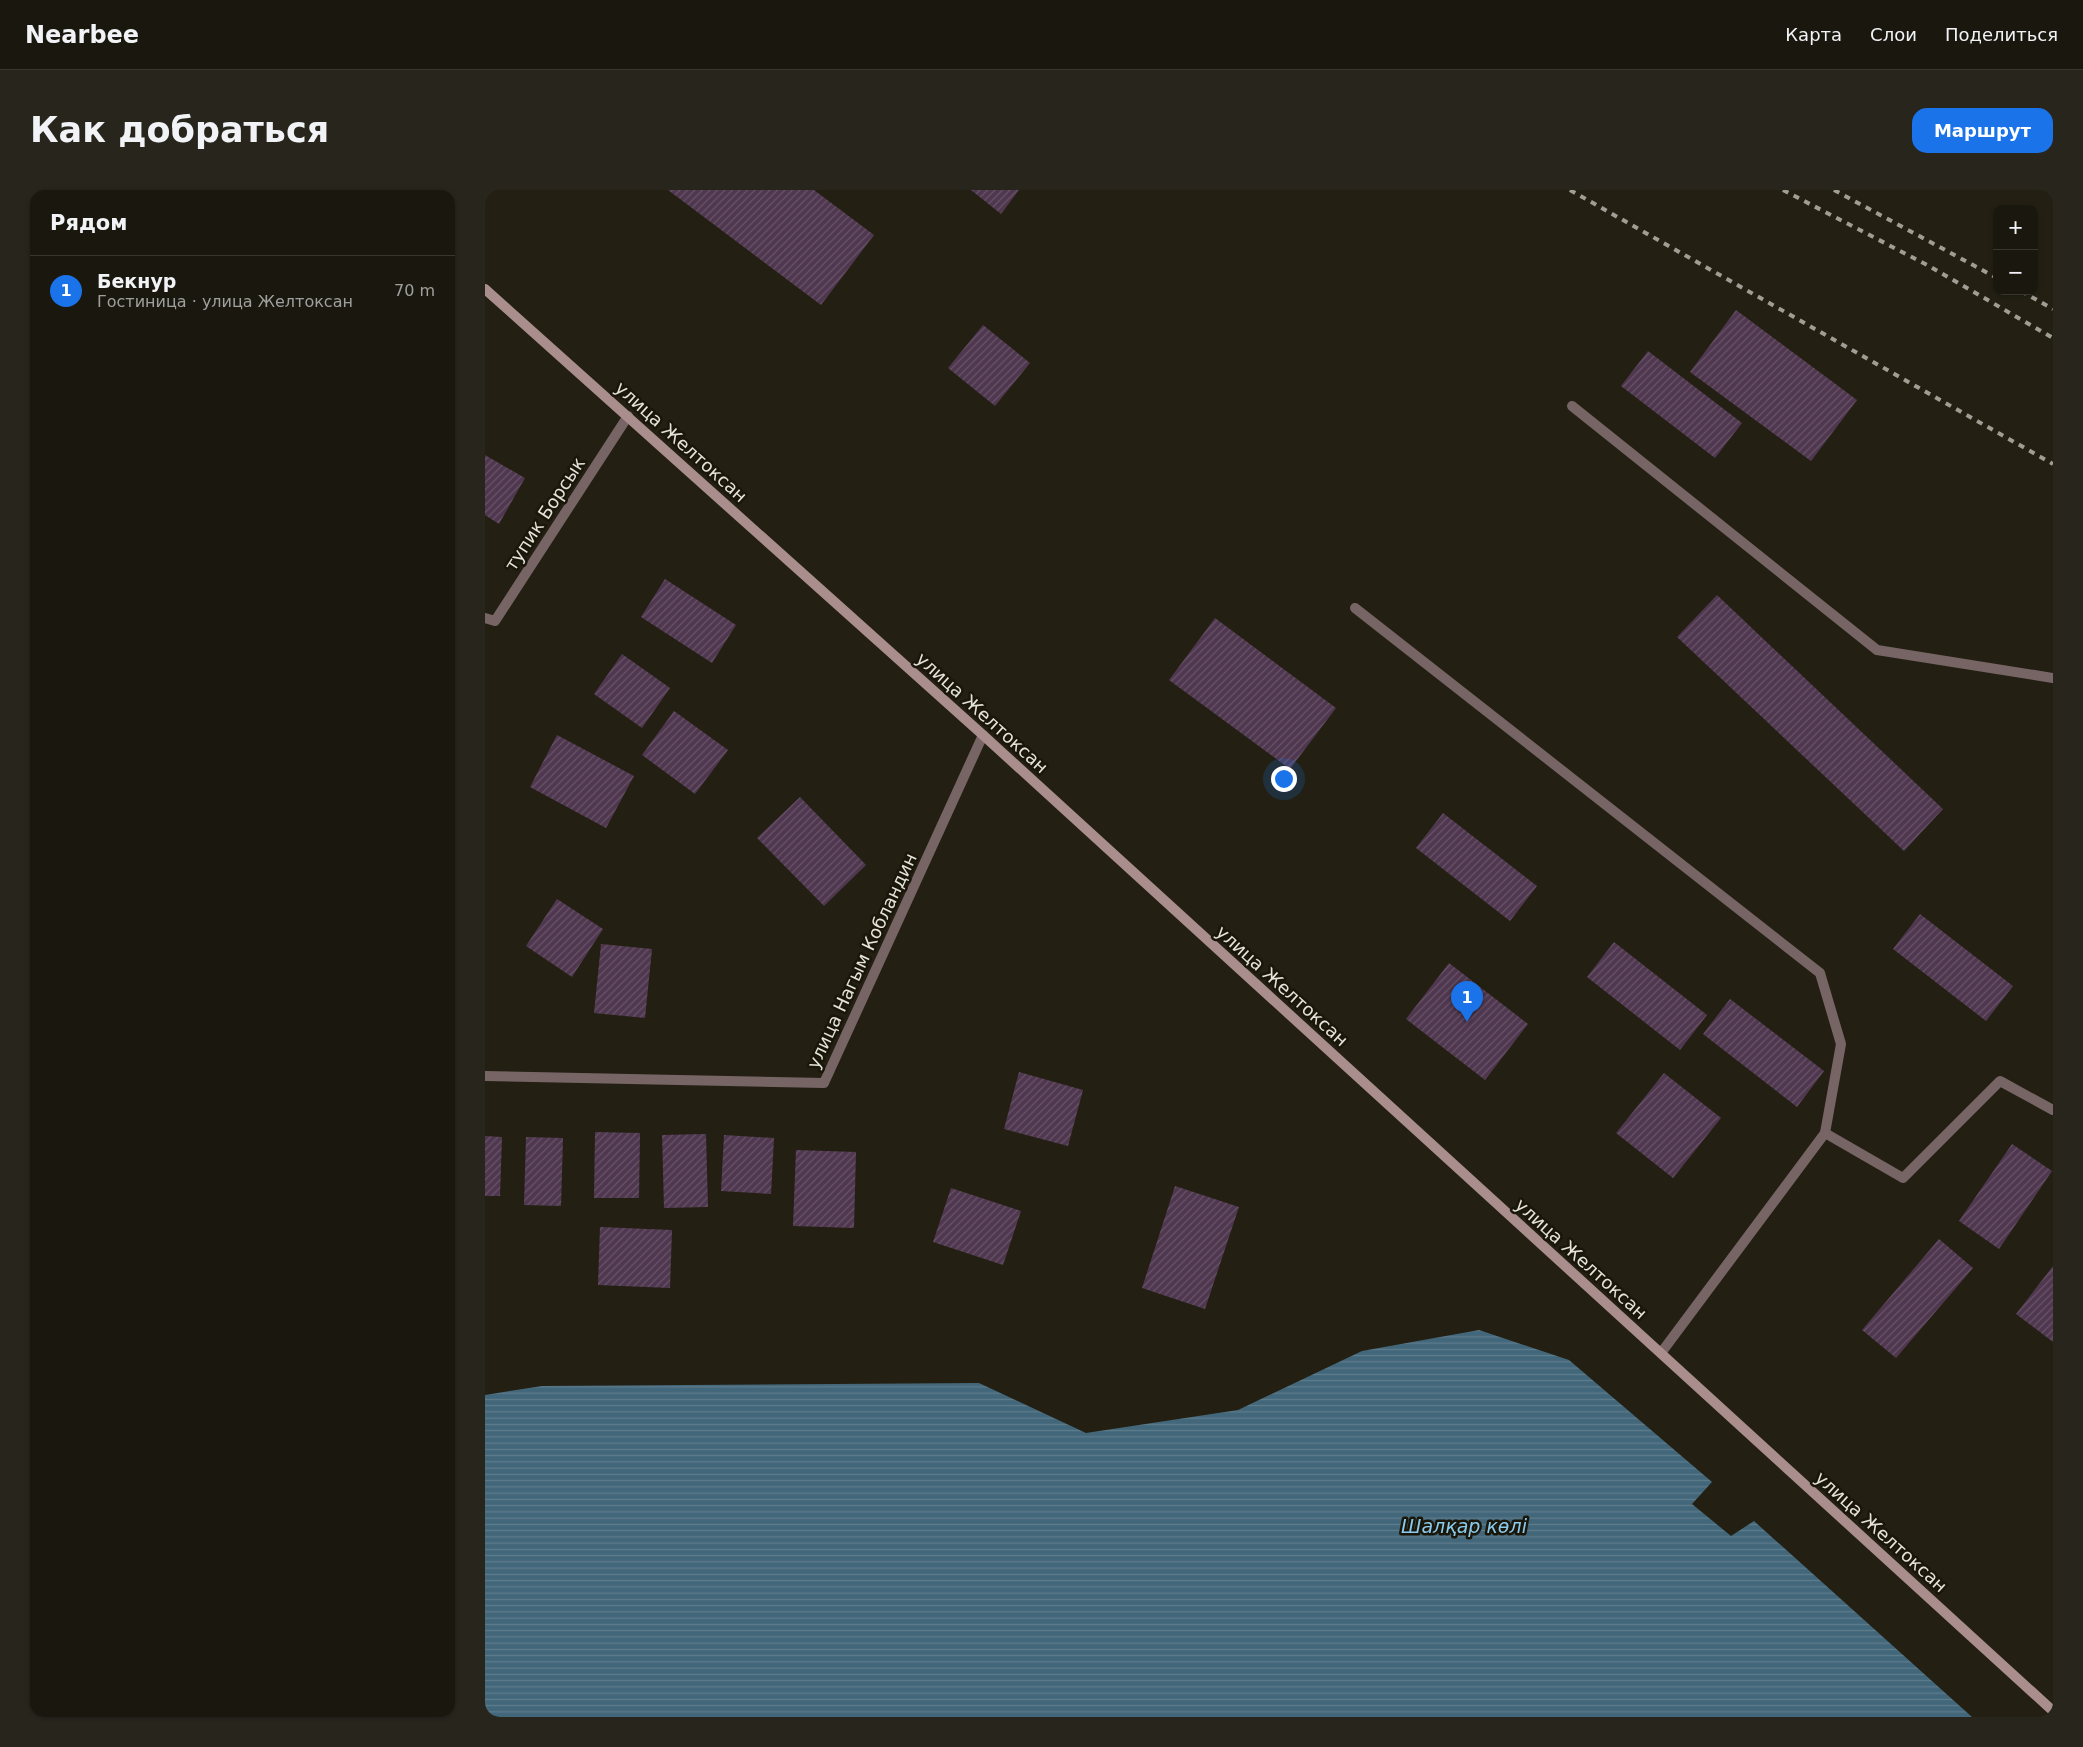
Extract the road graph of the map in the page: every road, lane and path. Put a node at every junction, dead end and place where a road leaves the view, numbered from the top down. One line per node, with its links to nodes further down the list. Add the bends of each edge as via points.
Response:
1 (485, 289): 3 (main road, улица Желтоксан)
2 (1572, 406): 6 (street, via 1877,650)
3 (628, 416): 5 (street, тупик Борсык, via 495,622); 7 (main road, улица Желтоксан)
4 (1355, 608): 10 (street, via 1820,973 1841,1044)
5 (485, 618)
6 (2053, 678)
7 (983, 735): 8 (street, улица Нагым Кобландин, via 823,1083); 11 (main road, улица Желтоксан)
8 (485, 1076)
9 (2053, 1110): 10 (street, via 2000,1082 1903,1178)
10 (1825, 1133): 11 (street)
11 (1661, 1353): 12 (main road, улица Желтоксан)
12 (2053, 1711)

